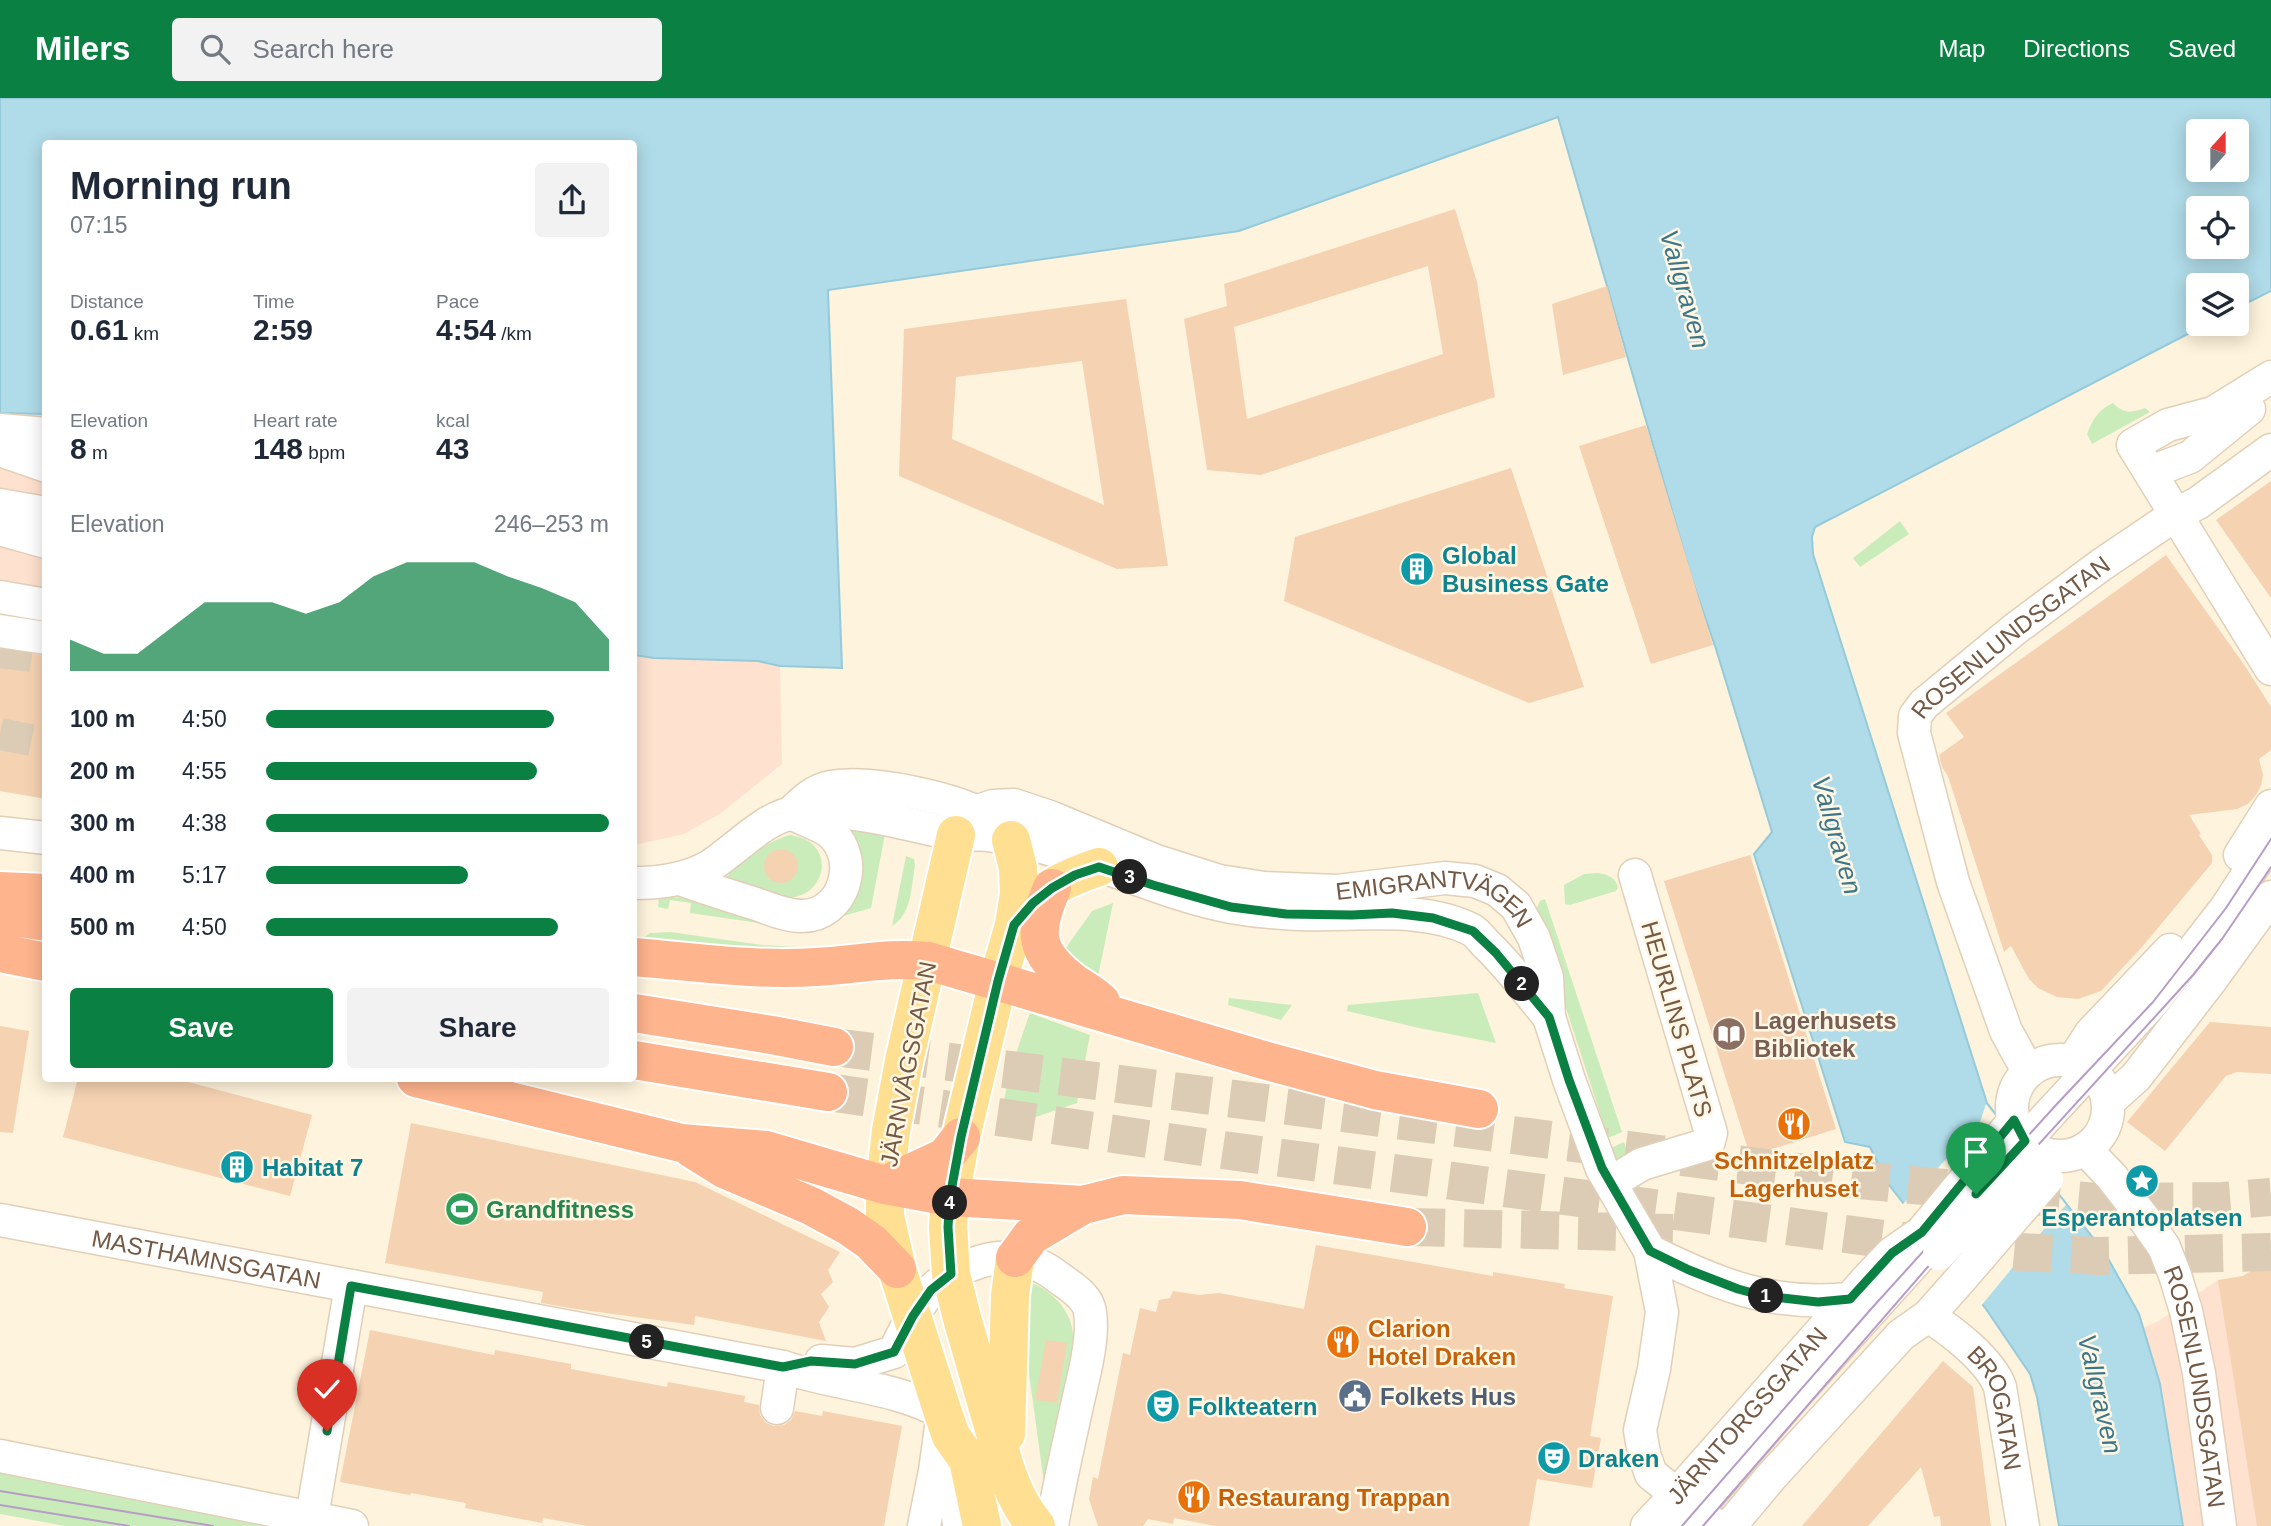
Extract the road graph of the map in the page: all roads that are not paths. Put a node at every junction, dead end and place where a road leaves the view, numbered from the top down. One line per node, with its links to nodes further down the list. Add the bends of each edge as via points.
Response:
1 (2271, 377): 8 (street, via 2213,413 2168,425 2133,445)
2 (2271, 392): 8 (street, via 2190,457)
3 (0, 430): 4 (street)
4 (42, 434)
5 (0, 450): 7 (street)
6 (2271, 450): 11 (street)
7 (42, 465)
8 (2151, 472): 11 (street)
9 (0, 505): 10 (street)
10 (42, 512)
11 (2175, 515): 22 (street); 51 (street, ROSENLUNDSGATAN, via 2015,629 1915,716 1914,733 1953,882 2006,1031)
12 (0, 529): 13 (street)
13 (42, 541)
14 (0, 586): 15 (street)
15 (42, 592)
16 (0, 597): 17 (street)
17 (42, 604)
18 (0, 613): 19 (street)
19 (42, 620)
20 (0, 631): 21 (street)
21 (42, 637)
22 (2263, 645): 23 (street)
23 (2271, 669)
24 (2271, 806): 52 (street, via 2211,900 2166,955 2091,1032)
25 (791, 813): 26 (street, EMIGRANTVÄGEN); 34 (street, EMIGRANTVÄGEN, via 707,868); 34 (street, via 831,833 845,855 845,883 828,908 814,915 783,913)
26 (964, 817): 30 (street, via 1005,828); 44 (main road, JÄRNVÅGSGATAN); 48 (street, EMIGRANTVÄGEN, via 993,806 1014,805 1156,861 1219,881 1264,888 1336,891 1445,878 1475,881 1497,890 1516,906 1534,938 1547,976)
27 (0, 832): 28 (street)
28 (42, 837)
29 (2271, 839): 52 (street, via 2194,952)
30 (1011, 840): 31 (street, EMIGRANTVÄGEN); 42 (main road, via 1019,894)
31 (1099, 867): 36 (main road); 48 (street, EMIGRANTVÄGEN, via 1231,907 1286,914 1392,913 1453,924 1481,938)
32 (2271, 867): 52 (street, via 2193,975)
33 (1635, 874): 59 (street, HEURLINS PLATS, via 1711,1133 1708,1144 1643,1164)
34 (680, 879): 35 (street, EMIGRANTVÄGEN)
35 (637, 883)
36 (1052, 888): 42 (main road); 47 (highway, via 1042,909 1039,940 1048,958 1072,982 1100,1000)
37 (0, 891): 38 (highway)
38 (42, 893)
39 (2271, 897): 52 (street, via 2136,1077)
40 (0, 915): 41 (highway)
41 (42, 921)
42 (1014, 925): 45 (main road)
43 (637, 957): 44 (highway, via 743,967)
44 (928, 961): 45 (highway); 60 (main road, JÄRNVÅGSGATAN, via 904,1061)
45 (998, 981): 47 (highway); 56 (main road)
46 (637, 1013): 49 (highway)
47 (1107, 1013): 55 (highway, via 1375,1090)
48 (1549, 1017): 59 (street, via 1602,1168)
49 (834, 1047)
50 (637, 1061): 54 (highway)
51 (2028, 1072): 52 (street, via 2054,1060); 58 (street, via 2014,1094 2012,1107)
52 (2092, 1078): 58 (street); 58 (street, via 2106,1123 2101,1133)
53 (431, 1082): 57 (highway)
54 (828, 1093)
55 (1479, 1109)
56 (961, 1137): 60 (highway, via 945,1157); 61 (main road)
57 (681, 1143): 60 (highway, via 766,1150); 68 (highway, via 723,1169 848,1226)
58 (2037, 1147): 65 (street, JÄRNTORGSGATAN, bridge); 73 (street, JÄRNTORGSGATAN, bridge, via 1959,1282); 89 (street, ROSENLUNDSGATAN, via 2105,1168 2164,1247 2186,1311 2199,1373)
59 (1612, 1182): 66 (street)
60 (885, 1185): 61 (highway); 68 (main road, JÄRNVÅGSGATAN, via 885,1216)
61 (950, 1197): 62 (highway); 69 (main road)
62 (1083, 1205): 64 (highway, via 1123,1195 1240,1200); 67 (highway, via 1031,1236)
63 (0, 1220): 70 (street, MASTHAMNSGATAN)
64 (1408, 1227)
65 (1931, 1243): 71 (street, JÄRNTORGSGATAN, via 1892,1253); 80 (street)
66 (1650, 1251): 71 (street, via 1764,1296 1818,1302); 80 (street, via 1662,1312 1640,1430 1643,1454 1651,1474)
67 (1015, 1258): 69 (street, MASTHAMNSGATAN, via 984,1261); 78 (main road); 86 (street, via 1045,1268 1078,1292 1090,1308 1084,1374)
68 (897, 1269): 72 (main road, JÄRNVÅGSGATAN)
69 (951, 1274): 72 (street, MASTHAMNSGATAN, via 931,1290); 78 (main road)
70 (351, 1286): 74 (street, MASTHAMNSGATAN); 79 (street)
71 (1850, 1299): 80 (street, JÄRNTORGSGATAN)
72 (913, 1316): 74 (street, MASTHAMNSGATAN, via 894,1352 855,1364 811,1361); 76 (main road, JÄRNVÅGSGATAN)
73 (1928, 1316): 80 (street, JÄRNTORGSGATAN, via 1901,1335); 88 (street, BROGATAN, via 1995,1374)
74 (783, 1367): 75 (street); 76 (street, MASTHAMNSGATAN, via 907,1396)
75 (777, 1408)
76 (947, 1424): 81 (street, JÄRNVÅGSGATAN); 83 (street, JÄRNVÅGSGATAN); 84 (main road, via 968,1460)
77 (0, 1456): 79 (street)
78 (1004, 1464): 85 (main road, via 1023,1510)
79 (312, 1517): 82 (street)
80 (1702, 1518): 87 (street, JÄRNTORGSGATAN)
81 (920, 1523)
82 (352, 1526)
83 (959, 1526)
84 (982, 1526)
85 (1036, 1526)
86 (1052, 1526)
87 (1647, 1526)
88 (2023, 1526)
89 (2220, 1526)

